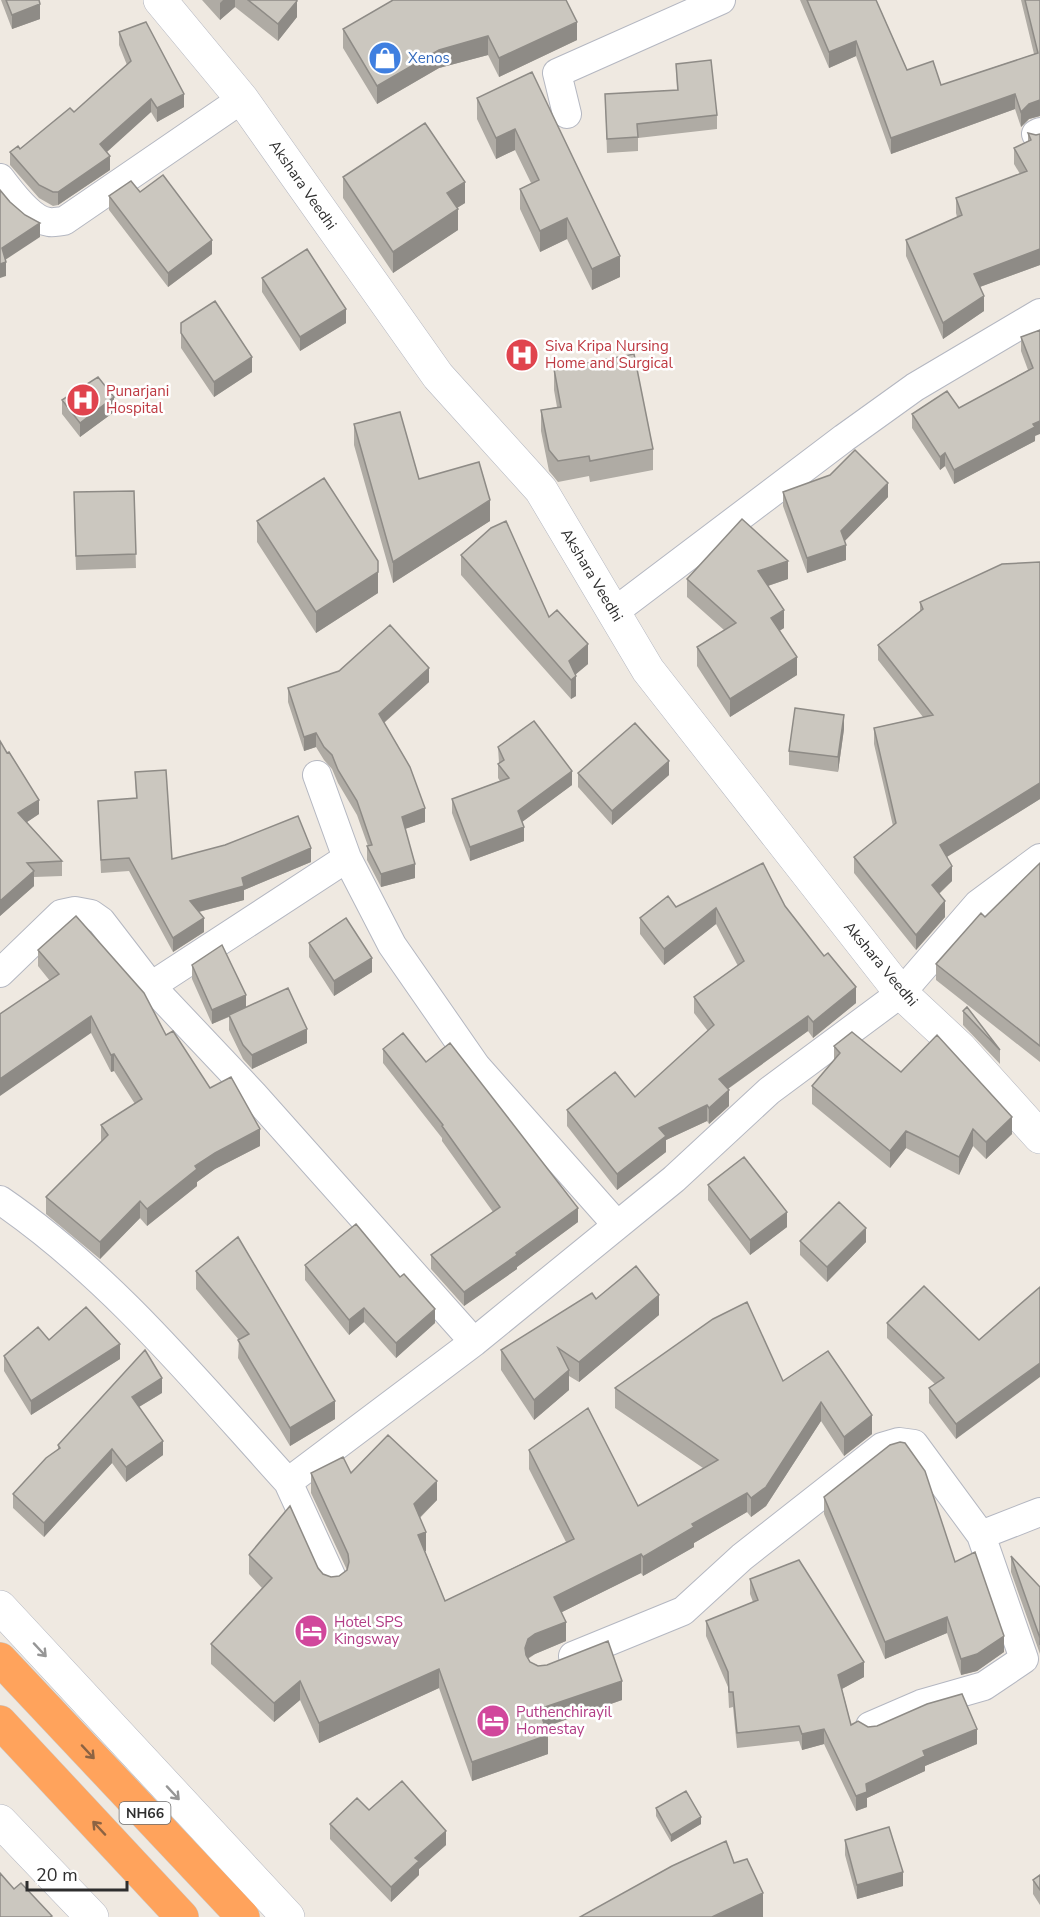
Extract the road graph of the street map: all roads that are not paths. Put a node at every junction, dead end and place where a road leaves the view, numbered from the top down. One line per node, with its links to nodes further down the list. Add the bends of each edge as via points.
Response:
1 (160, 0): 3 (street, Akshara Veedhi)
2 (721, 0): 4 (street, via 557,73)
3 (242, 99): 5 (street, via 64,221 49,223 36,217); 7 (street, Akshara Veedhi, via 438,376 541,490)
4 (567, 114)
5 (0, 178)
6 (1040, 313): 7 (street, via 906,394)
7 (614, 612): 13 (street, Akshara Veedhi, via 648,670)
8 (317, 775): 9 (street)
9 (347, 858): 12 (street); 16 (street, via 392,945 476,1066)
10 (1040, 858): 13 (street, via 978,904)
11 (0, 973): 12 (street, via 61,914 75,912 91,914 101,921)
12 (151, 986): 17 (street)
13 (901, 993): 14 (street, Akshara Veedhi, via 960,1048); 16 (street, via 769,1091 674,1179)
14 (1040, 1137)
15 (0, 1200): 18 (street, via 105,1285)
16 (617, 1225): 17 (street)
17 (474, 1342): 18 (street)
18 (288, 1482): 21 (street)
19 (1040, 1512): 20 (street)
20 (981, 1535): 24 (street, via 914,1444 899,1442 882,1447 742,1557 683,1611); 25 (street, via 1024,1659 984,1686 921,1704)
21 (333, 1580)
22 (0, 1607): 31 (street, one-way to 31)
23 (0, 1659): 30 (highway, NH66, one-way to 30)
24 (552, 1665)
25 (870, 1726)
26 (6, 1728): 29 (highway, NH66, one-way to 26)
27 (0, 1821): 28 (street)
28 (92, 1917)
29 (182, 1917)
30 (243, 1917)
31 (288, 1917)

